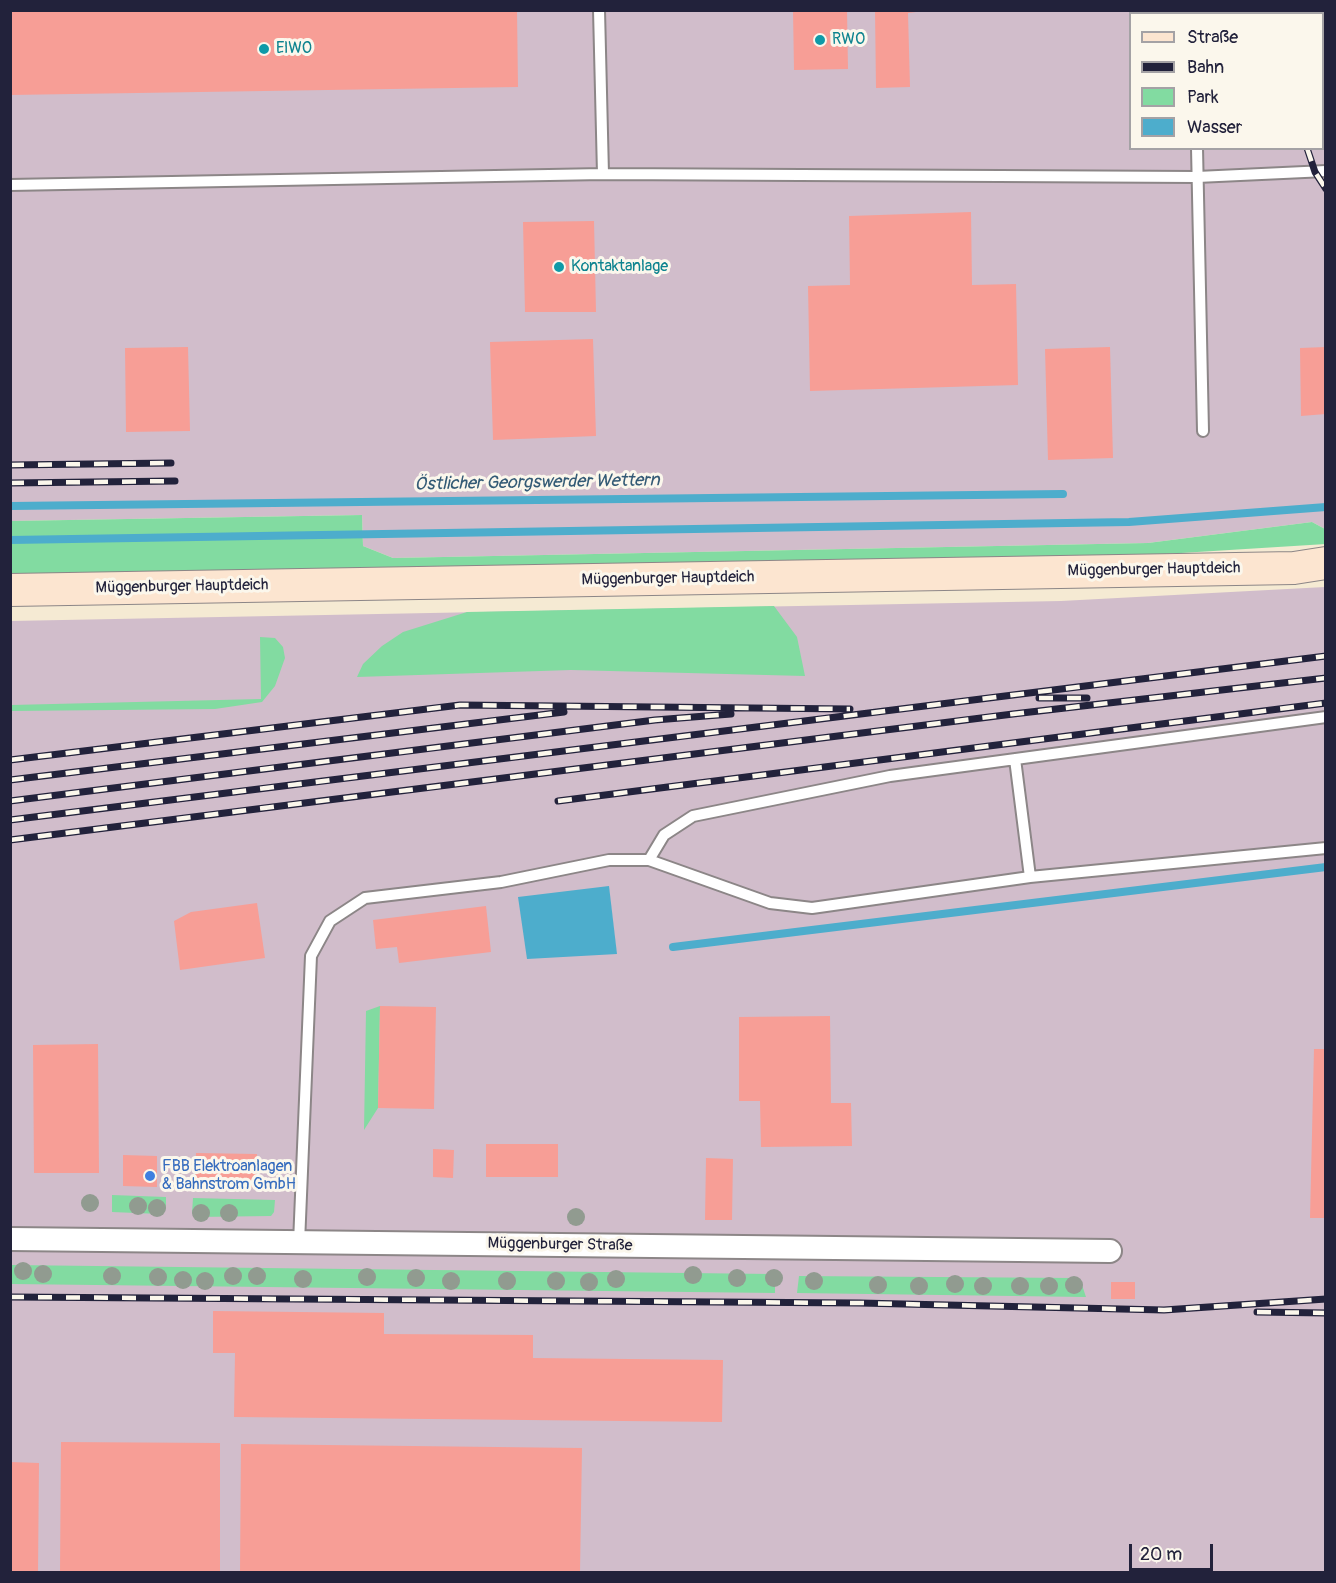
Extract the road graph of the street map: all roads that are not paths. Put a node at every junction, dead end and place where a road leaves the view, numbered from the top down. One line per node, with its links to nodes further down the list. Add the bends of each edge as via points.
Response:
1 (599, 10): 4 (lane)
2 (1197, 150): 5 (lane)
3 (1326, 171): 5 (lane)
4 (603, 174): 5 (lane); 6 (lane)
5 (1197, 177): 7 (lane)
6 (10, 185)
7 (1203, 431)
8 (1326, 563): 9 (street, Müggenburger Hauptdeich, via 1294,568)
9 (10, 590)
10 (1326, 717): 11 (lane)
11 (1016, 759): 13 (lane, via 890,776 693,816 664,835); 14 (lane)
12 (1326, 848): 14 (lane)
13 (649, 860): 14 (lane, via 770,903 812,908); 16 (lane, via 609,860 501,882 365,898 330,921 311,956)
14 (1030, 877)
15 (10, 1239): 16 (street, Müggenburger Straße)
16 (299, 1243): 17 (street, Müggenburger Straße)
17 (1110, 1251)

